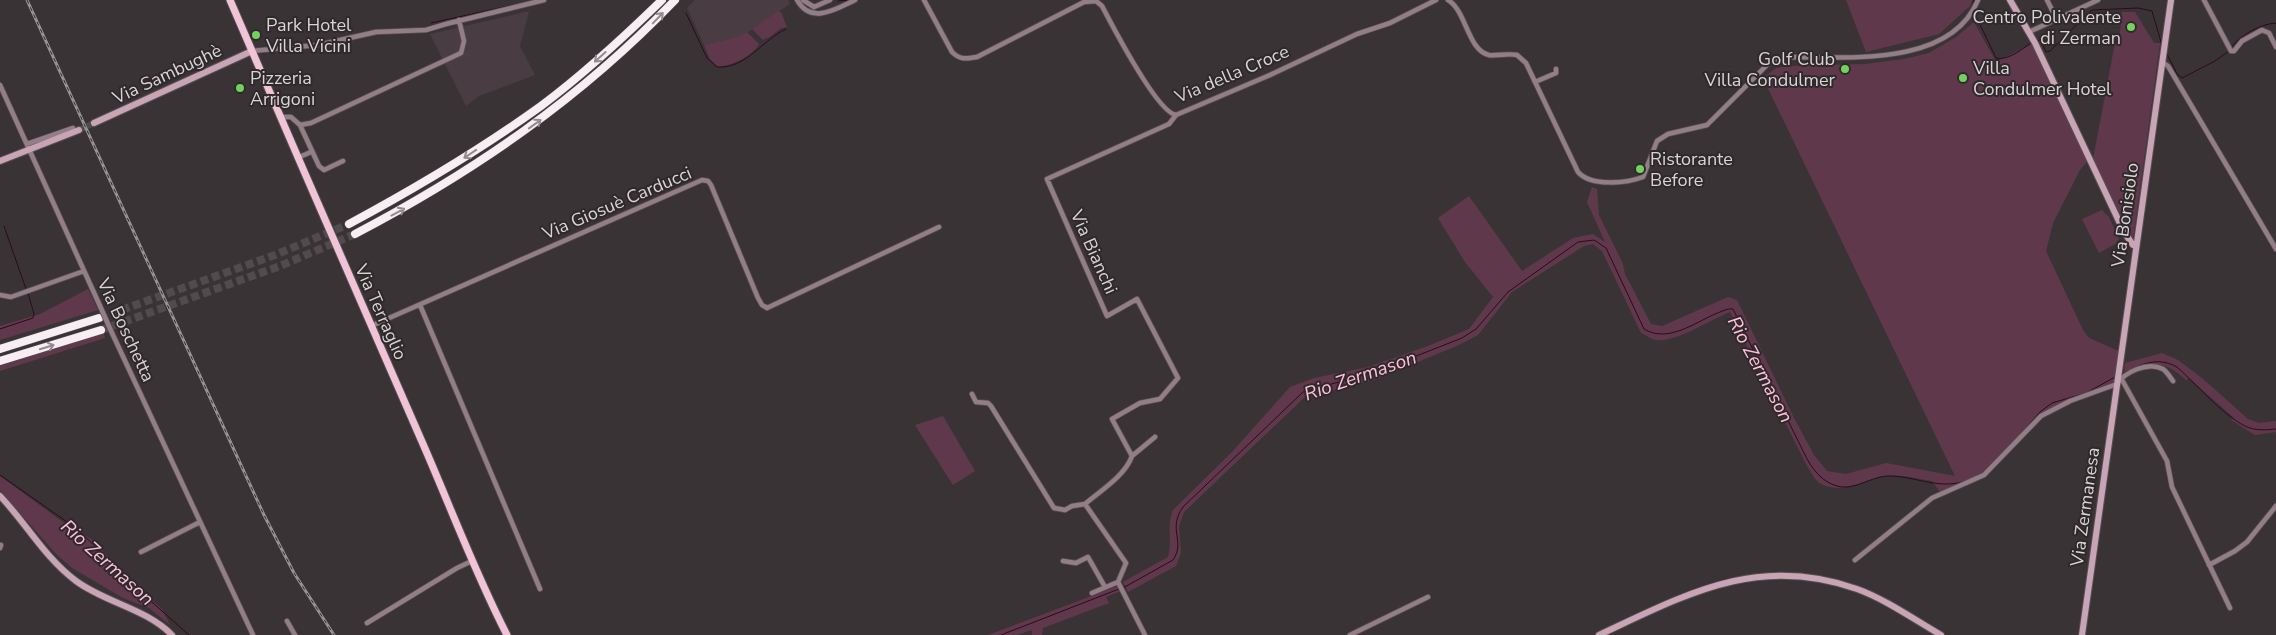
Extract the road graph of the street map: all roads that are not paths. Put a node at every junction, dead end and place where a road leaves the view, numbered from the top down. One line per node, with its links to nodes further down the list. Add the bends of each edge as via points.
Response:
1 (230, 0): 23 (main road, Via Terraglio)
2 (544, 0): 19 (street)
3 (662, 0): 38 (highway, one-way to 38, via 542,105 462,160)
4 (675, 0): 40 (highway, one-way to 4, via 466,171 548,115 642,35)
5 (797, 0): 18 (street, via 810,12 821,15)
6 (803, 0): 7 (street, via 814,7)
7 (831, 0): 18 (street)
8 (855, 0): 18 (street)
9 (924, 0): 28 (street, Via della Croce, via 952,52 958,58 966,59 977,57 1084,2 1096,1 1163,108)
10 (1436, 0): 28 (street, Via della Croce)
11 (1448, 0): 26 (street, via 1457,8 1480,50 1489,55 1516,54 1526,63)
12 (1978, 0): 26 (street, via 1971,14 1945,38 1919,48 1865,57 1790,57 1770,62 1706,125 1668,134 1657,141 1647,170 1643,177 1635,180 1599,182 1582,177)
13 (2010, 0): 21 (main road)
14 (2047, 0): 20 (street)
15 (2098, 0): 20 (street)
16 (2171, 0): 24 (main road, Via Bonisiolo)
17 (2204, 0): 22 (street, via 2230,50 2234,51 2242,41 2262,30 2269,33)
18 (838, 8)
19 (459, 20): 23 (street, via 426,30 376,32 318,45); 31 (street, via 464,41 461,53)
20 (2057, 20): 21 (street)
21 (2032, 36): 41 (main road, via 2124,232)
22 (2276, 47)
23 (252, 51): 29 (main road, Via Terraglio); 30 (main road, Via Sambughè)
24 (2162, 62): 41 (main road, Via Bonisiolo); 42 (street, via 2168,66)
25 (1556, 69): 26 (street, via 1556,72)
26 (1535, 82)
27 (0, 85): 33 (street, Via Boschetta)
28 (1176, 115): 55 (street, Via Bianchi, via 1169,124 1047,179 1107,316 1137,299 1178,378 1160,399 1140,403 1112,419)
29 (280, 117): 31 (street, via 289,116); 35 (main road, Via Terraglio)
30 (94, 124)
31 (300, 125): 34 (street)
32 (76, 129): 33 (main road)
33 (28, 146): 36 (main road); 43 (street, Via Boschetta)
34 (311, 152): 35 (street); 37 (street, via 324,170)
35 (297, 158): 47 (main road, Via Terraglio)
36 (0, 161)
37 (343, 162)
38 (349, 224)
39 (940, 227): 45 (street, Via Giosuè Carducci, via 767,308 758,298 711,185 702,180)
40 (355, 234)
41 (2136, 245): 51 (main road, Via Bonisiolo)
42 (2276, 249)
43 (84, 271): 44 (street, via 11,297); 59 (street, Via Boschetta, bridge)
44 (0, 295)
45 (420, 305): 47 (street, Via Giosuè Carducci); 67 (street)
46 (99, 318): 49 (highway)
47 (371, 326): 62 (main road, Via Terraglio)
48 (101, 330): 50 (highway, one-way to 48)
49 (0, 349)
50 (0, 361)
51 (2118, 378): 52 (street, via 2140,368 2152,367 2163,369); 61 (street, via 2041,416 1984,475 1932,498); 64 (street, via 2167,461 2172,486); 81 (main road, Via Zermanesa)
52 (2173, 381)
53 (972, 394): 57 (street, via 976,402 991,406 1054,508 1065,510)
54 (1155, 437): 55 (street)
55 (1132, 456): 57 (street, via 1113,480)
56 (0, 496): 73 (main road, via 66,573 83,586 154,620)
57 (1084, 504): 65 (street, via 1126,563)
58 (2276, 506): 64 (street, via 2247,542)
59 (200, 522): 60 (street); 74 (street, Via Boschetta)
60 (141, 552)
61 (1855, 560)
62 (472, 561): 72 (street); 76 (main road, Via Terraglio)
63 (1063, 561): 66 (street, via 1076,563 1088,557)
64 (2209, 564): 70 (street)
65 (1119, 583): 66 (street); 77 (street)
66 (1105, 587): 68 (street)
67 (540, 589)
68 (1092, 594)
69 (1428, 597): 78 (street)
70 (2230, 608)
71 (286, 621): 75 (street)
72 (367, 623)
73 (172, 635)
74 (253, 635)
75 (294, 635)
76 (506, 635)
77 (1145, 635)
78 (1350, 635)
79 (1599, 635): 80 (main road, via 1686,594 1719,583 1773,575 1828,581 1859,589)
80 (1941, 635)
81 (2082, 635)

